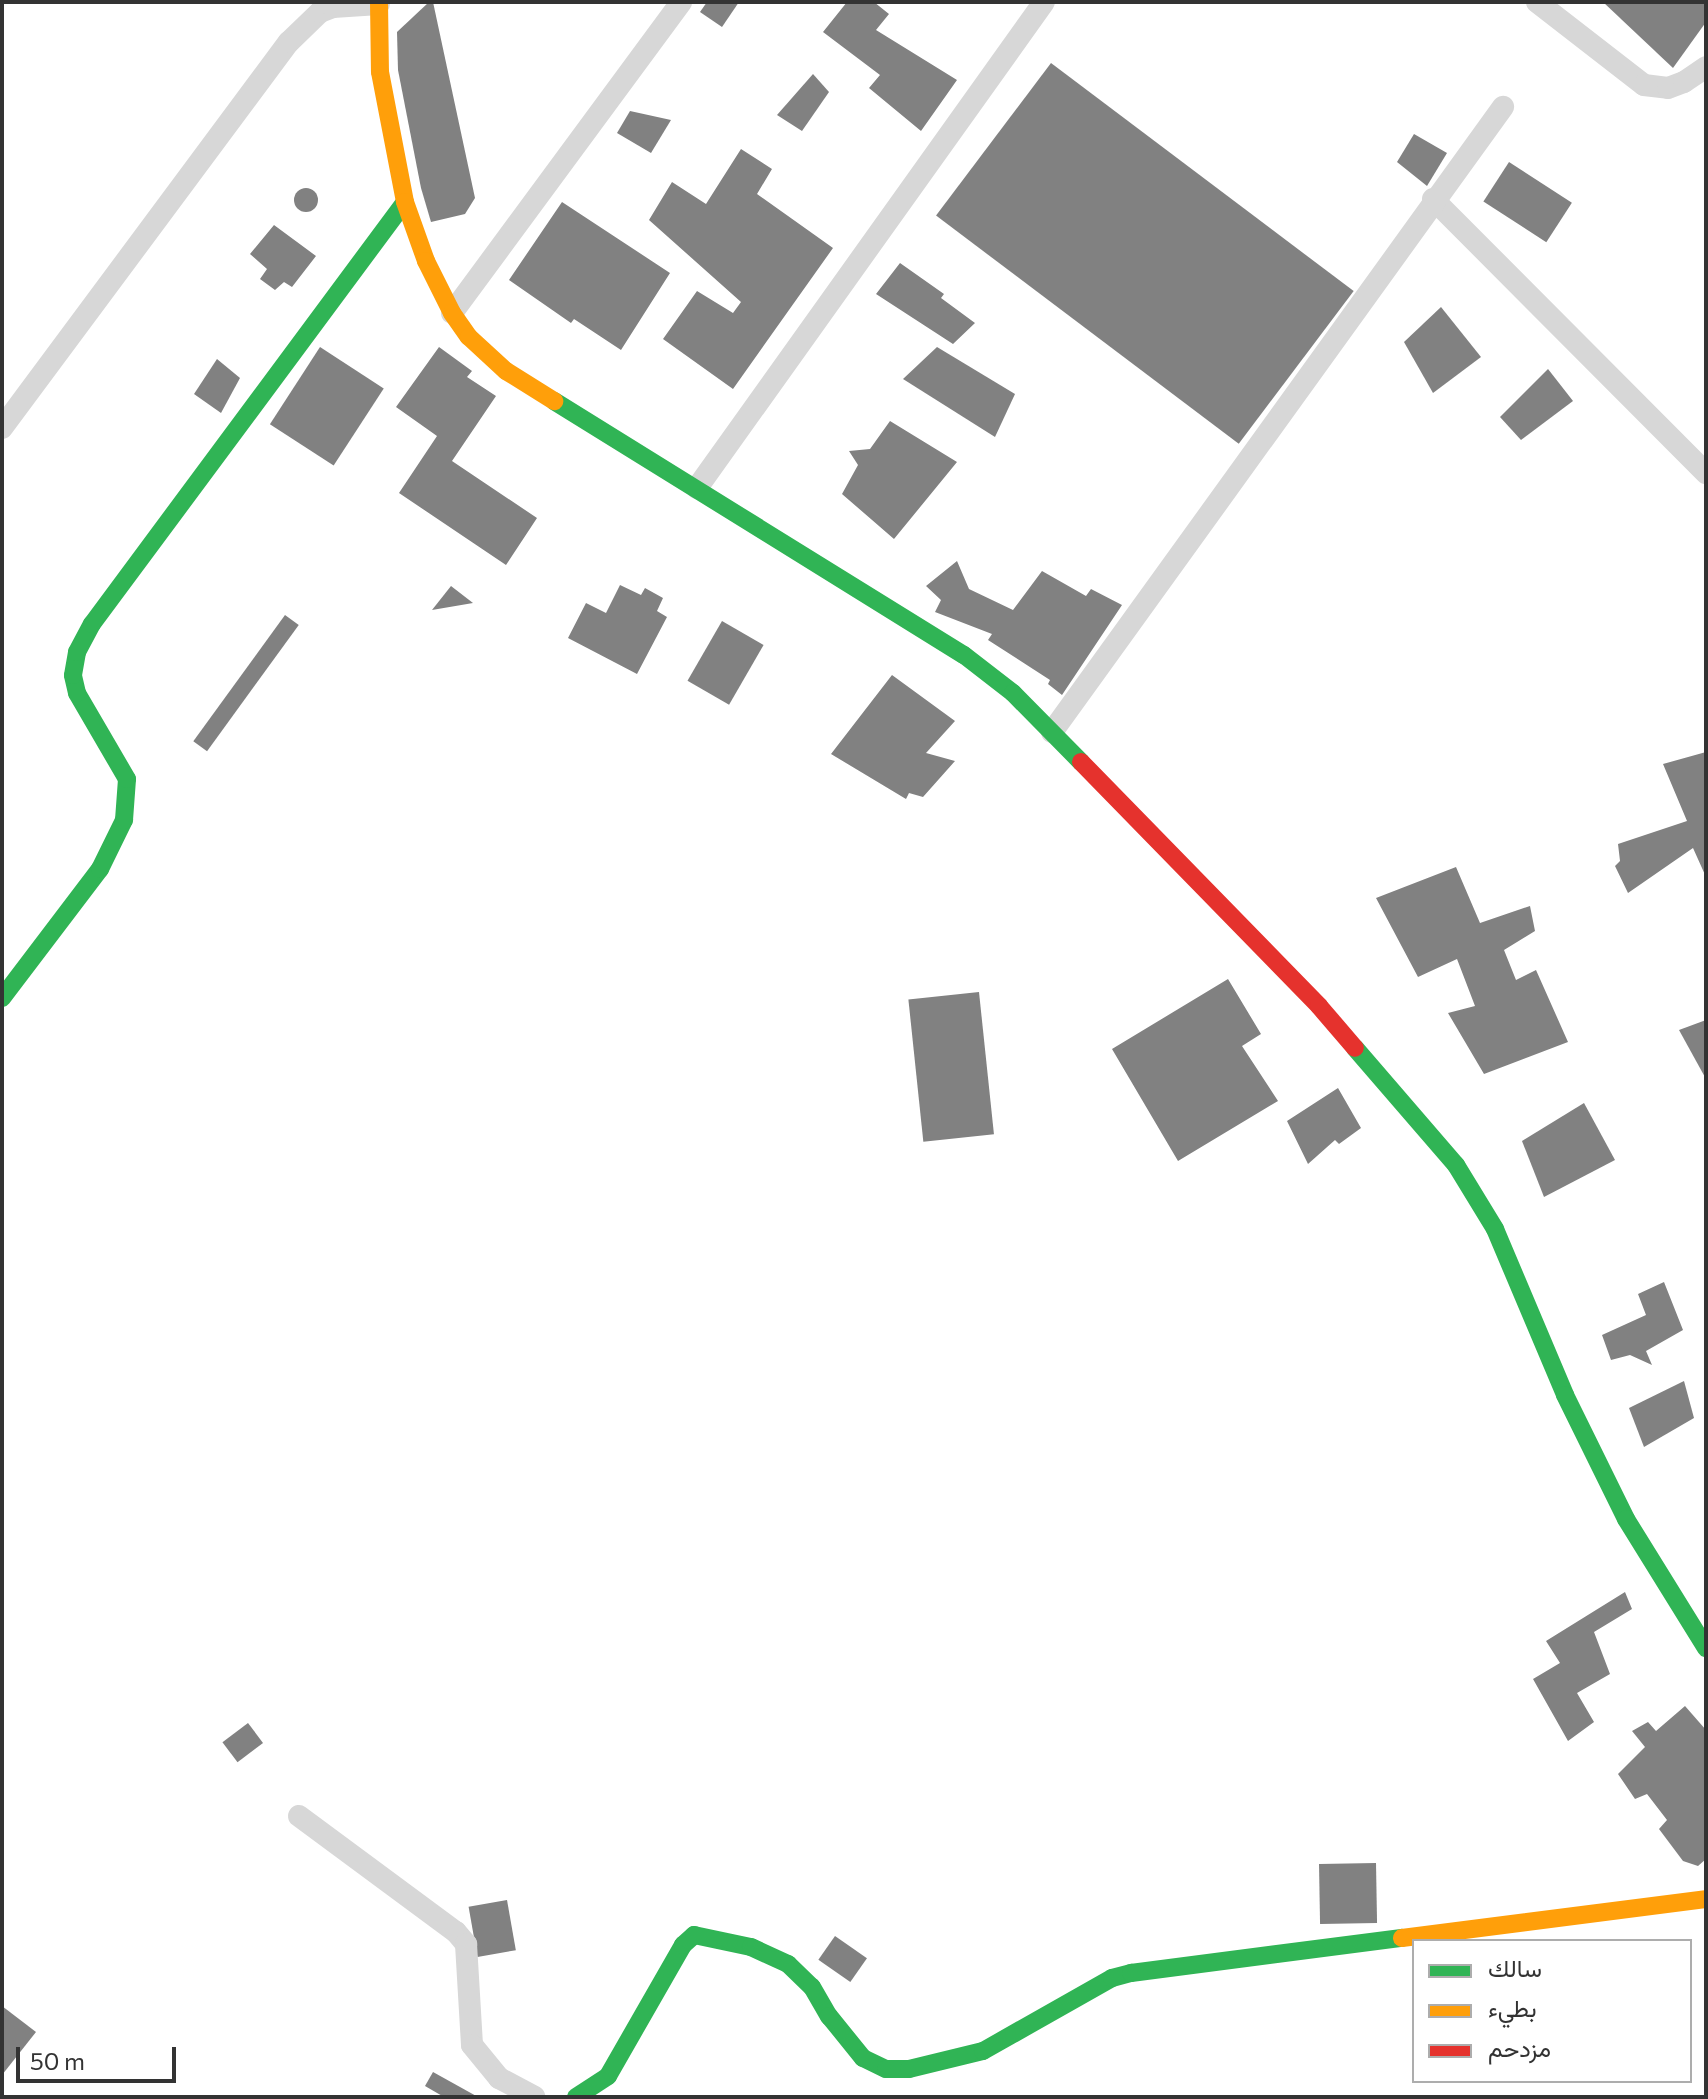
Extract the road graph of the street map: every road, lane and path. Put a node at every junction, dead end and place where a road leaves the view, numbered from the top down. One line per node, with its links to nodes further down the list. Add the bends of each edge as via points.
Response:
1 (681, 2): 9 (street)
2 (1044, 2): 12 (street)
3 (1537, 2): 5 (street, via 1644,85 1668,88)
4 (379, 3): 8 (street, via 380,72); 10 (street, via 320,12 289,42)
5 (1706, 67)
6 (1503, 107): 7 (street)
7 (1433, 199): 11 (street); 13 (street)
8 (405, 202): 9 (street); 14 (street, via 92,624 77,652 77,693 127,779 124,820 100,869)
9 (452, 313): 12 (street, via 485,355 506,371)
10 (2, 428)
11 (1706, 473)
12 (697, 488): 13 (street, via 964,655)
13 (1052, 732): 15 (street, via 1319,1006 1456,1165 1495,1229 1565,1395 1626,1519)
14 (2, 998)
15 (1706, 1648)
16 (299, 1816): 18 (street, via 456,1932 466,1944 472,2045 499,2078)
17 (1706, 1899): 19 (street, via 1131,1973 1112,1978 983,2051 909,2069 886,2069 863,2058 812,1987 788,1964 751,1947 694,1935 683,1945 608,2076)
18 (534, 2097)
19 (576, 2097)

